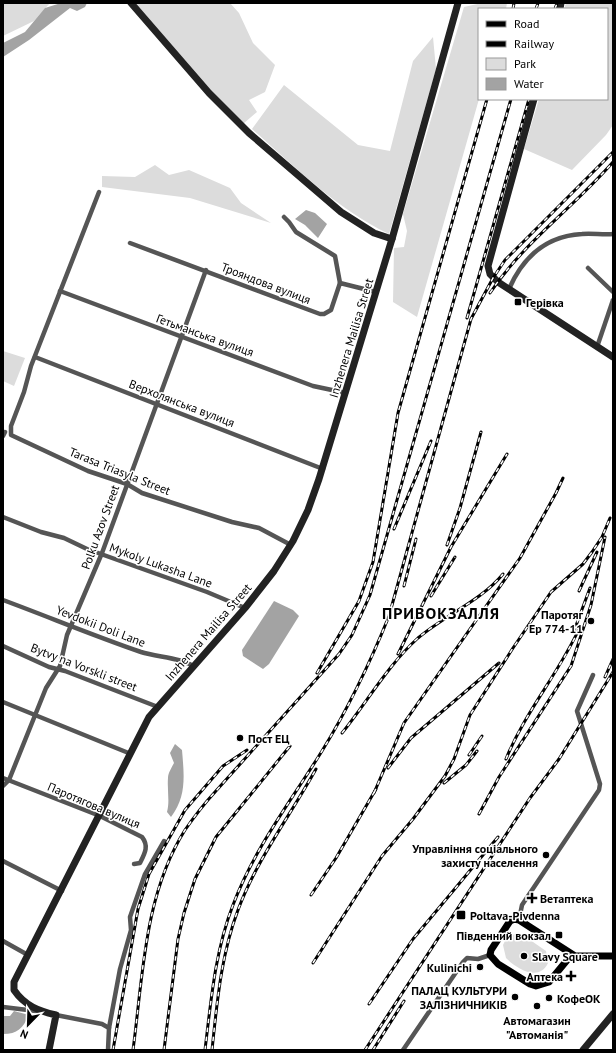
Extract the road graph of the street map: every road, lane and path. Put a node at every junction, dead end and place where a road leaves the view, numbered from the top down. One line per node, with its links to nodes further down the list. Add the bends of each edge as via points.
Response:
1 (458, 3): 7 (street, Inzhenera Mailisa Street)
2 (133, 6): 7 (street, via 209,93 249,133 341,212 374,233)
3 (534, 100): 12 (street, via 488,266 490,274)
4 (99, 192): 13 (street)
5 (284, 217): 11 (street, via 296,232 335,256)
6 (613, 234): 12 (street, via 580,234 550,240 536,249 515,276)
7 (392, 239): 14 (street, Inzhenera Mailisa Street)
8 (130, 243): 10 (street, Трояндова вулиця)
9 (588, 268): 15 (street)
10 (206, 270): 11 (street, Трояндова вулиця, via 320,314 331,310); 17 (street, Polku Azov Street)
11 (340, 282): 14 (street)
12 (509, 289): 18 (street)
13 (60, 291): 17 (street, Гетьманська вулиця); 19 (street)
14 (376, 292): 21 (street, Inzhenera Mailisa Street)
15 (613, 292)
16 (613, 300): 18 (street)
17 (182, 337): 21 (street, Гетьманська вулиця, via 313,386); 22 (street, Polku Azov Street)
18 (597, 347): 20 (street)
19 (35, 357): 22 (street, Верхолянська вулиця); 24 (street, Tarasa Triasyla Street, via 11,426 11,435 88,471)
20 (613, 357)
21 (346, 393): 23 (street, Inzhenera Mailisa Street)
22 (156, 404): 23 (street, Верхолянська вулиця); 24 (street, Polku Azov Street)
23 (323, 468): 26 (street, Inzhenera Mailisa Street, via 308,510)
24 (127, 484): 26 (street, Tarasa Triasyla Street, via 155,498 259,528); 27 (street, Polku Azov Street)
25 (3, 517): 27 (street, Mykoly Lukasha Lane)
26 (291, 545): 29 (street, Inzhenera Mailisa Street)
27 (102, 553): 29 (street, Mykoly Lukasha Lane); 30 (street, Polku Azov Street)
28 (3, 600): 30 (street, Yevdokii Doli Lane)
29 (245, 608): 32 (street, Inzhenera Mailisa Street)
30 (72, 626): 32 (street, Yevdokii Doli Lane, via 141,652 167,659 184,660); 33 (street, Polku Azov Street, via 67,635 60,666)
31 (3, 646): 33 (street, Bytvy na Vorskli street)
32 (193, 666): 36 (street, Inzhenera Mailisa Street)
33 (56, 669): 36 (street, Bytvy na Vorskli street, via 66,670); 37 (street, Polku Azov Street)
34 (593, 675): 47 (street, via 577,711 600,784 522,905)
35 (3, 702): 37 (street)
36 (158, 707): 38 (street, Inzhenera Mailisa Street, via 149,717)
37 (35, 715): 38 (street); 40 (street, Polku Azov Street)
38 (131, 754): 42 (street, Inzhenera Mailisa Street)
39 (3, 778): 40 (street, Паротягова вулиця)
40 (9, 780): 41 (street, Polku Azov Street); 42 (street, Паротягова вулиця)
41 (3, 786)
42 (100, 816): 45 (street, Паротягова вулиця, via 142,837 146,842 147,848 140,863); 46 (street, Inzhenera Mailisa Street)
43 (164, 841): 57 (street, via 145,874 130,917 131,930)
44 (3, 861): 46 (street)
45 (134, 864)
46 (62, 891): 49 (street, Inzhenera Mailisa Street)
47 (519, 920): 50 (main road, via 510,921 493,945); 51 (main road)
48 (3, 941): 49 (street)
49 (28, 955): 54 (street, Inzhenera Mailisa Street, via 14,982 14,990 26,1004)
50 (490, 955): 51 (main road, via 498,964 536,986 549,982 568,959); 60 (street, via 478,959 467,958 463,962)
51 (575, 956): 52 (main road)
52 (613, 956)
53 (3, 1007): 54 (street)
54 (40, 1011): 55 (street)
55 (56, 1015): 57 (street, via 102,1024); 58 (street)
56 (613, 1015): 61 (street)
57 (108, 1028): 59 (street)
58 (49, 1050)
59 (108, 1050)
60 (403, 1050)
61 (583, 1050)

